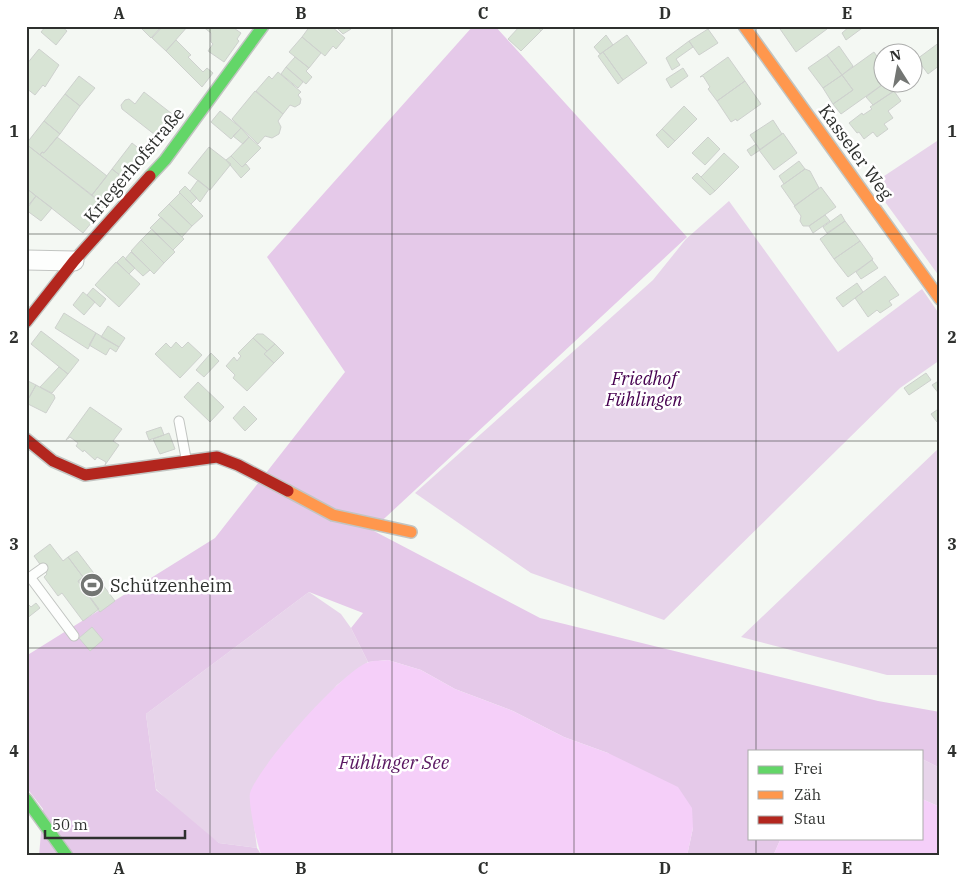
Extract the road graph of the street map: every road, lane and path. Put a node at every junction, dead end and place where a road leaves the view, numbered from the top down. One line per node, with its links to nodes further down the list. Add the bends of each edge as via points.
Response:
1 (263, 26): 4 (street, Kriegerhofstraße, via 165,160)
2 (744, 26): 5 (street, Kasseler Weg)
3 (26, 260): 4 (street)
4 (74, 261): 6 (street, Kriegerhofstraße)
5 (940, 299)
6 (26, 322)
7 (179, 421): 9 (lane)
8 (26, 439): 9 (street, via 50,461 85,475)
9 (186, 461): 10 (street, via 217,457 333,516)
10 (411, 532)
11 (43, 568): 12 (lane)
12 (28, 578): 13 (lane)
13 (74, 636)
14 (26, 799): 15 (street)
15 (67, 856)

